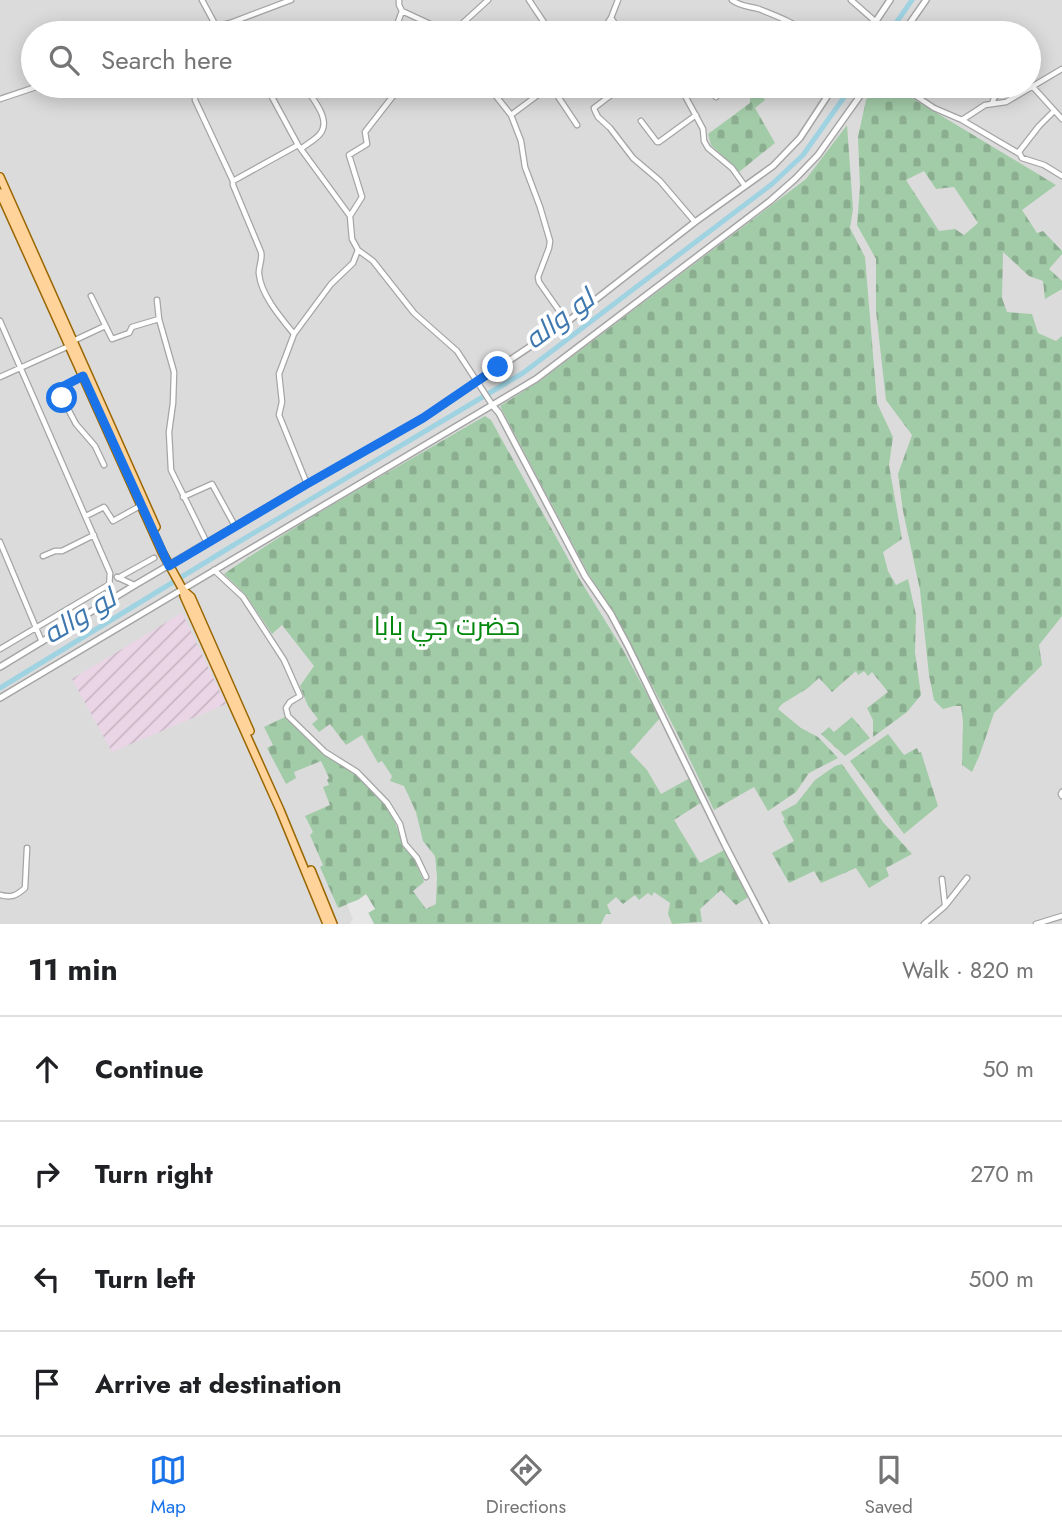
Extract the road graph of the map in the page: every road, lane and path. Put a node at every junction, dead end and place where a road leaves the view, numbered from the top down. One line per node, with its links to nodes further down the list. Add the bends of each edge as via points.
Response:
1 (202, 0): 13 (street)
2 (290, 0): 14 (street)
3 (400, 0): 11 (street)
4 (488, 0): 17 (street)
5 (529, 0): 18 (street)
6 (618, 0): 12 (street)
7 (732, 0): 21 (street)
8 (851, 0): 22 (street)
9 (890, 0): 23 (street)
10 (926, 0): 24 (street)
11 (402, 11): 15 (street); 16 (street)
12 (611, 18): 19 (street); 20 (street)
13 (213, 21)
14 (235, 21)
15 (398, 21)
16 (425, 21)
17 (465, 21)
18 (543, 21)
19 (609, 21)
20 (613, 21)
21 (788, 21)
22 (875, 21)
23 (877, 21)
24 (911, 21)
25 (1062, 69): 26 (street)
26 (1041, 81)
27 (0, 90): 44 (street)
28 (21, 92): 44 (street)
29 (1041, 96): 46 (street)
30 (195, 98): 57 (street)
31 (273, 98): 53 (street)
32 (313, 98): 53 (street, via 324,125 321,133)
33 (391, 98): 62 (street, via 365,132 367,144 349,155 362,197)
34 (498, 98): 47 (street)
35 (534, 98): 47 (street)
36 (559, 98): 52 (street)
37 (607, 98): 63 (street, via 594,108 598,117)
38 (686, 98): 48 (street)
39 (826, 98): 58 (street, via 800,138)
40 (858, 98): 77 (street, via 818,155 770,201 536,379)
41 (920, 98): 50 (street)
42 (994, 98): 45 (street)
43 (1013, 98): 45 (street)
44 (2, 99)
45 (992, 104): 50 (street)
46 (1054, 111): 49 (street); 54 (street)
47 (511, 115): 69 (street, via 550,241 539,282)
48 (696, 116): 51 (street, via 659,142); 58 (street, via 708,148)
49 (1062, 119)
50 (962, 120): 54 (street)
51 (642, 121)
52 (577, 125)
53 (300, 147): 57 (street); 62 (street)
54 (1018, 153): 55 (street)
55 (1062, 176)
56 (0, 177): 60 (main road)
57 (233, 181): 71 (street, via 261,252 258,273 269,302)
58 (746, 187): 63 (street)
59 (0, 192): 60 (main road)
60 (11, 209): 61 (street); 72 (main road)
61 (0, 214)
62 (350, 216): 64 (street)
63 (695, 222): 69 (street)
64 (358, 250): 71 (street, via 353,263); 76 (street, via 373,261 414,313 457,351)
65 (91, 296): 70 (street)
66 (157, 300): 67 (street)
67 (159, 319): 70 (street, via 113,339); 80 (street, via 174,372 171,470)
68 (0, 321): 73 (street)
69 (567, 321): 76 (street)
70 (105, 326): 72 (street)
71 (294, 334): 79 (street, via 279,374 279,415)
72 (71, 343): 73 (street); 74 (main road); 89 (main road, via 166,550)
73 (21, 368): 75 (street); 82 (street)
74 (83, 376): 78 (street, via 59,392); 81 (main road)
75 (0, 377)
76 (479, 382): 77 (street); 79 (street)
77 (492, 403): 90 (street); 113 (street, via 585,576 611,614)
78 (104, 465)
79 (307, 484): 83 (street)
80 (184, 497): 83 (street, via 212,484); 86 (street)
81 (141, 506): 82 (street, via 113,521 104,506); 89 (main road)
82 (86, 516): 84 (street)
83 (235, 526): 86 (street)
84 (94, 535): 87 (street); 91 (street)
85 (0, 542): 97 (street)
86 (207, 543): 89 (street)
87 (43, 556)
88 (154, 558): 92 (street)
89 (169, 566): 94 (street); 95 (main road)
90 (215, 570): 95 (street); 104 (street, via 243,597 284,660 300,696 286,708 288,716 387,803)
91 (110, 573): 92 (street); 93 (street)
92 (118, 578): 94 (street)
93 (110, 583): 96 (street); 97 (street)
94 (135, 585): 96 (street)
95 (181, 587): 101 (street); 102 (main road, via 191,597)
96 (108, 601): 98 (street)
97 (36, 628): 98 (street); 99 (street)
98 (42, 642): 100 (street)
99 (0, 649)
100 (0, 667)
101 (0, 698)
102 (238, 709): 111 (main road); 112 (main road)
103 (27, 848): 107 (street, via 25,888 10,898)
104 (426, 877)
105 (967, 878): 108 (street)
106 (942, 879): 108 (street)
107 (0, 895)
108 (945, 906): 110 (street)
109 (1062, 916): 115 (street)
110 (933, 922): 114 (street)
111 (327, 924)
112 (333, 924)
113 (766, 924)
114 (924, 924)
115 (1037, 924)

